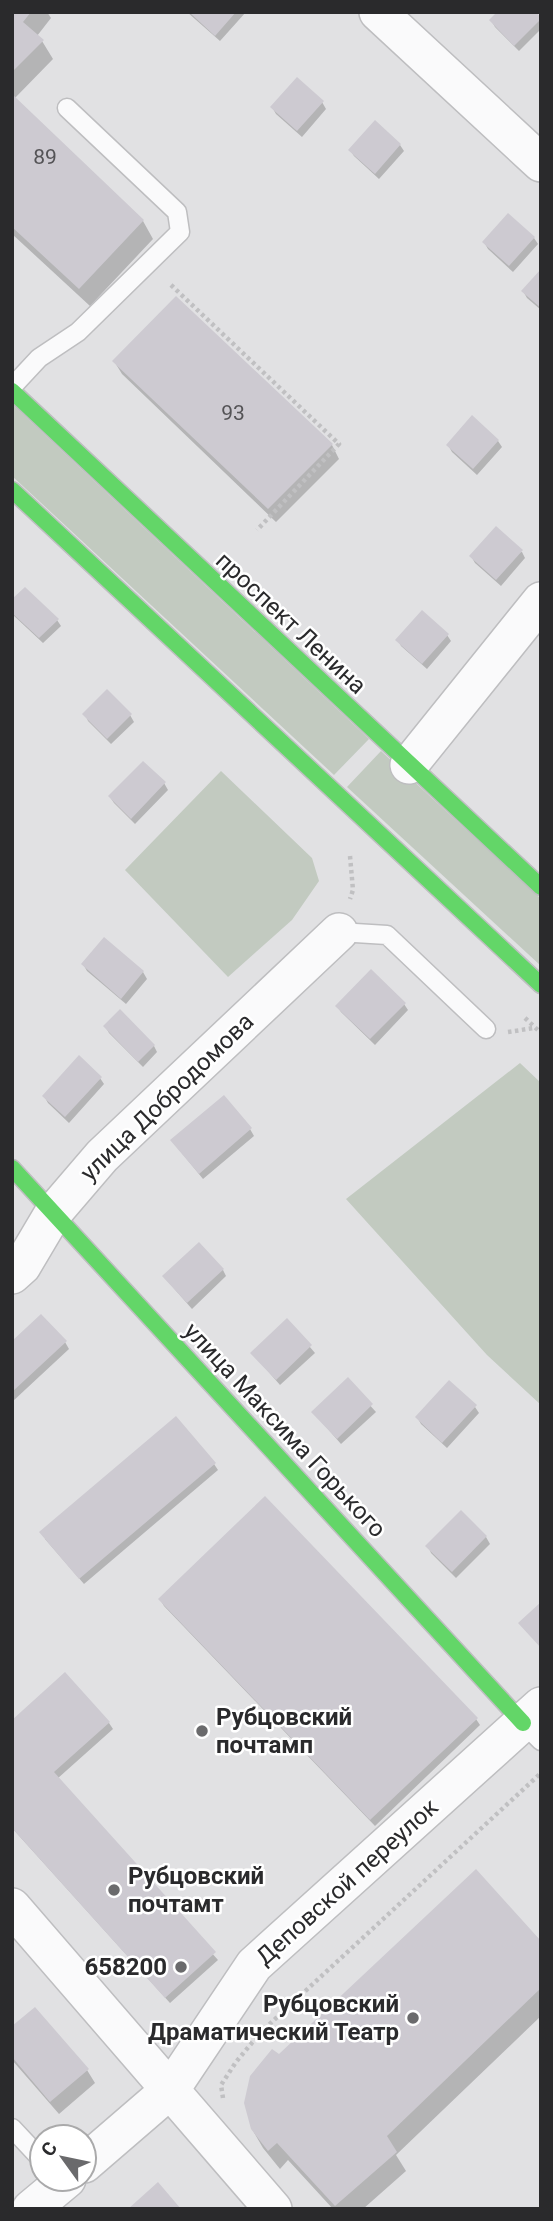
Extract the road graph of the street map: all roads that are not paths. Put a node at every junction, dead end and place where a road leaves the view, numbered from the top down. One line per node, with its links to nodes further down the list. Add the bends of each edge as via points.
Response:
1 (378, 12): 3 (street)
2 (66, 108): 4 (lane, via 177,212 180,232 78,332 39,358)
3 (541, 163)
4 (12, 389): 7 (main road, проспект Ленина)
5 (12, 490): 10 (main road)
6 (541, 601): 7 (street)
7 (409, 765): 8 (main road, проспект Ленина)
8 (541, 887)
9 (339, 932): 11 (lane, via 387,935); 13 (street, улица Добродомова, via 102,1156)
10 (541, 985)
11 (486, 1029)
12 (12, 1168): 13 (main road, улица Максима Горького)
13 (54, 1212): 14 (street, улица Добродомова); 15 (main road, улица Максима Горького)
14 (12, 1275)
15 (535, 1723): 17 (street, Деповской переулок, via 254,1965)
16 (12, 1908): 17 (street)
17 (171, 2089): 20 (street, Деповской переулок); 23 (street)
18 (12, 2128): 19 (lane)
19 (28, 2142)
20 (98, 2146)
21 (45, 2193): 22 (street, Деповской переулок)
22 (31, 2209)
23 (273, 2209)

